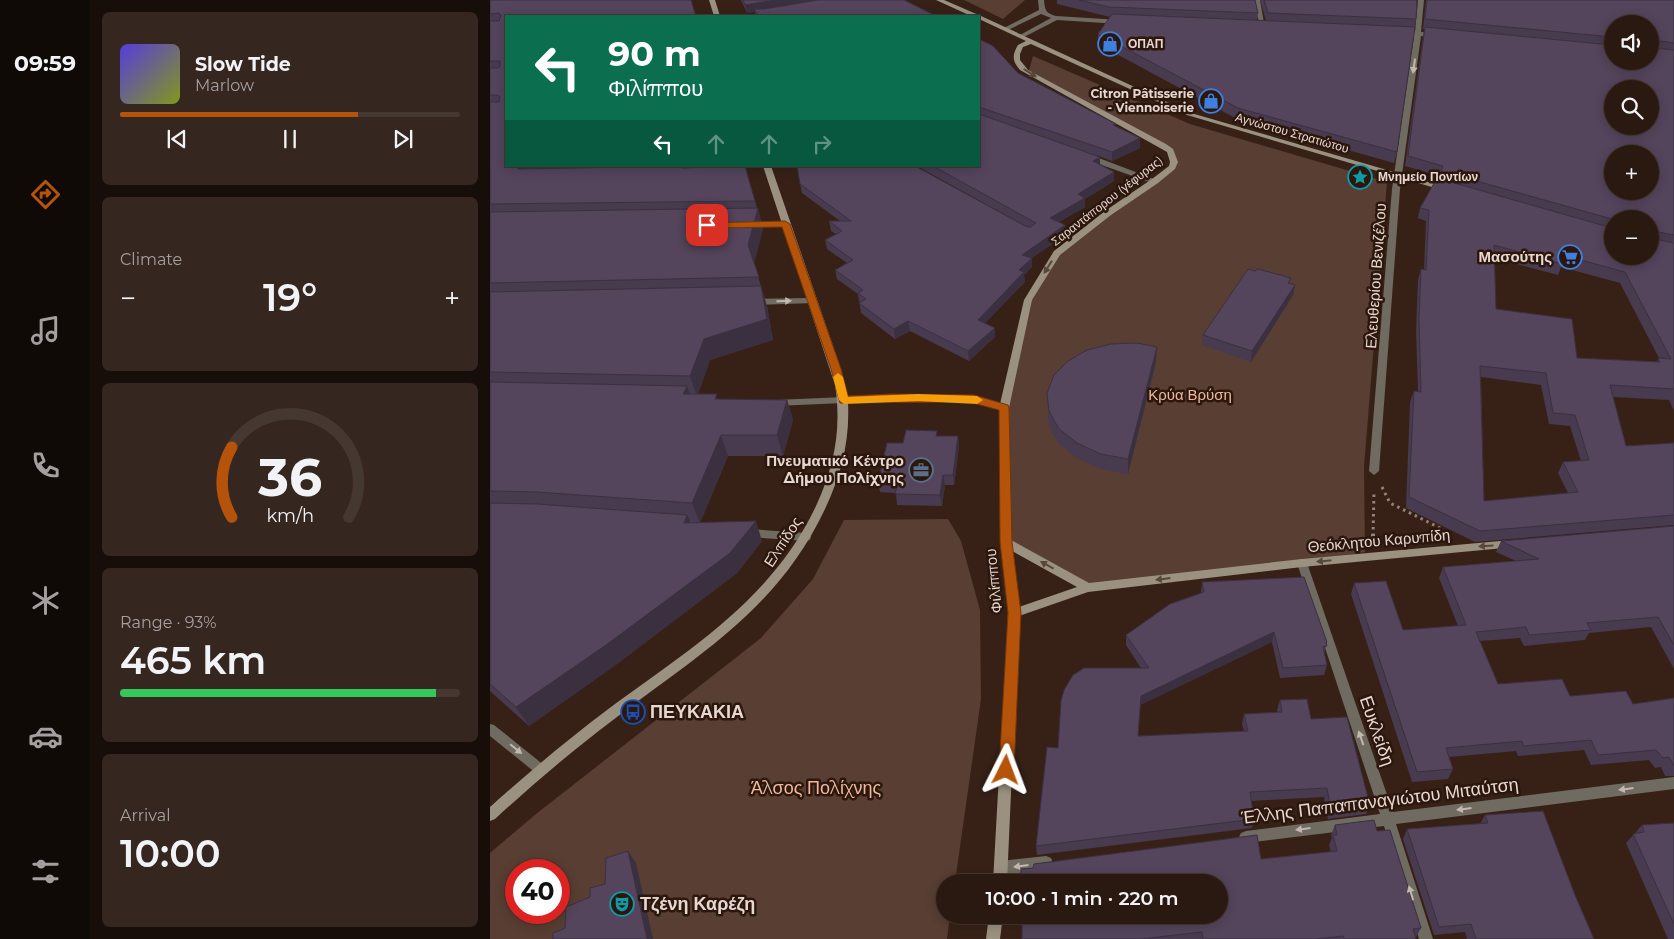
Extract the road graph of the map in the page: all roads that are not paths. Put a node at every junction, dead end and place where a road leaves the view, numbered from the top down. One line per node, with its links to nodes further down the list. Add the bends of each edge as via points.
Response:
1 (712, 0): 7 (street)
2 (939, 0): 8 (street, Αγνώστου Στρατιώτου)
3 (1041, 0): 6 (street)
4 (1257, 0): 13 (street)
5 (1421, 0): 17 (street, Ελευθερίου Βενιζέλου)
6 (1042, 11): 10 (street); 15 (street)
7 (717, 15)
8 (973, 15)
9 (980, 18): 15 (street, Αγνώστου Στρατιώτου)
10 (1056, 18): 11 (street); 18 (street)
11 (1131, 23)
12 (1254, 28): 13 (street)
13 (1263, 28): 14 (street)
14 (1273, 28)
15 (1006, 29): 18 (street, Αγνώστου Στρατιώτου)
16 (1399, 33): 17 (street)
17 (1418, 34): 19 (street); 23 (street, Ελευθερίου Βενιζέλου, one-way to 23)
18 (1022, 36): 20 (street, Αγνώστου Στρατιώτου)
19 (1444, 36)
20 (1032, 41): 23 (street, Αγνώστου Στρατιώτου, via 1189,114); 24 (street, Σαραντάπορου (γέφυρας), one-way to 24, via 1020,46 1016,53 1015,59 1026,71 1170,151 1172,167)
21 (1081, 155): 24 (street)
22 (767, 167): 26 (street, Ελπίδος)
23 (1398, 174): 25 (street, Αγνώστου Στρατιώτου); 33 (street, Ελευθερίου Βενιζέλου)
24 (1155, 181): 32 (street, Σαραντάπορου (γέφυρας), one-way to 32, via 1057,253 1028,300)
25 (1454, 190)
26 (785, 224): 27 (street); 28 (street, Ελπίδος)
27 (736, 225)
28 (811, 301): 29 (street, one-way to 28); 30 (street, Ελπίδος)
29 (743, 302)
30 (844, 400): 31 (street); 32 (street, via 954,398 974,399); 35 (street, Ελπίδος, via 844,432 835,472)
31 (768, 403)
32 (1004, 408): 36 (street, Φιλίππου)
33 (1374, 471)
34 (737, 532): 35 (street)
35 (806, 537): 42 (street, Ελπίδος, via 780,576 747,610)
36 (1006, 542): 39 (street, one-way to 36); 40 (street, Φιλίππου)
37 (1526, 542): 38 (street, Θεόκλητου Καρυπίδη, one-way to 38)
38 (1302, 563): 39 (street, Θεόκλητου Καρυπίδη, one-way to 39); 45 (street, Ευκλείδη, one-way to 38)
39 (1088, 588): 40 (street, Θεόκλητου Καρυπίδη)
40 (1014, 613): 48 (street, Φιλίππου)
41 (490, 729): 42 (street, one-way to 42)
42 (541, 770): 44 (street, Ελπίδος)
43 (1674, 783): 45 (street, Έλλης Παπαπαναγιώτου Μιταύτση, one-way to 45)
44 (490, 815)
45 (1388, 818): 46 (street, Έλλης Παπαπαναγιώτου Μιταύτση, one-way to 46); 52 (street, Ευκλείδη, one-way to 45)
46 (1229, 839)
47 (1061, 861): 48 (street, one-way to 48)
48 (1001, 868): 49 (street, Φιλίππου)
49 (1001, 874)
50 (995, 924): 51 (street)
51 (993, 939)
52 (1426, 939)

